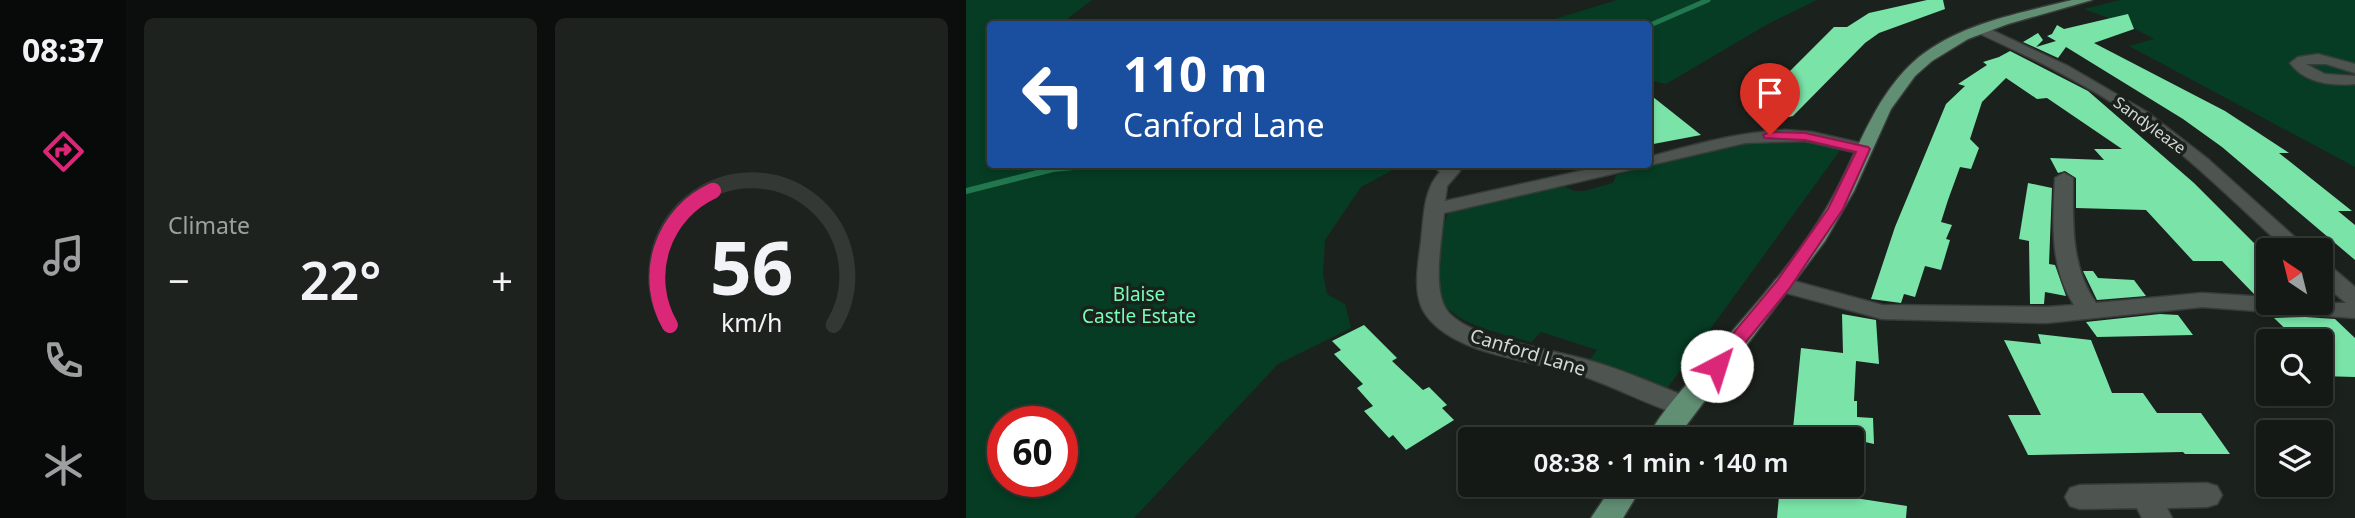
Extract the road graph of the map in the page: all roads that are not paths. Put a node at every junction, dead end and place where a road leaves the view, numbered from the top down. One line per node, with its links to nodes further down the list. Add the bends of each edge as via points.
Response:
1 (2086, 0): 2 (main road)
2 (1981, 29): 5 (main road, via 1927,58 1893,91); 11 (street, Sandyleaze, via 2068,70 2141,116)
3 (2355, 69): 4 (street, via 2318,59 2297,63 2318,76)
4 (2355, 80)
5 (1864, 149): 6 (street, via 1805,136 1770,135); 13 (main road, via 1835,209)
6 (1652, 161)
7 (1450, 168): 10 (street, Canford Lane, via 1438,185)
8 (1621, 168): 10 (street)
9 (2064, 178): 15 (street, via 2065,262 2074,292)
10 (1435, 209): 17 (street, Canford Lane, via 1431,302 1442,320 1479,339 1583,367)
11 (2285, 238)
12 (2333, 280): 14 (street)
13 (1783, 285): 15 (street, via 1882,312 2046,315); 17 (main road)
14 (2355, 299)
15 (2089, 310): 16 (street, via 2202,300)
16 (2355, 311)
17 (1683, 406): 18 (main road)
18 (1669, 427)
19 (2207, 495): 22 (street)
20 (1621, 497): 23 (main road)
21 (2080, 497): 22 (street)
22 (2151, 507)
23 (1606, 518)

